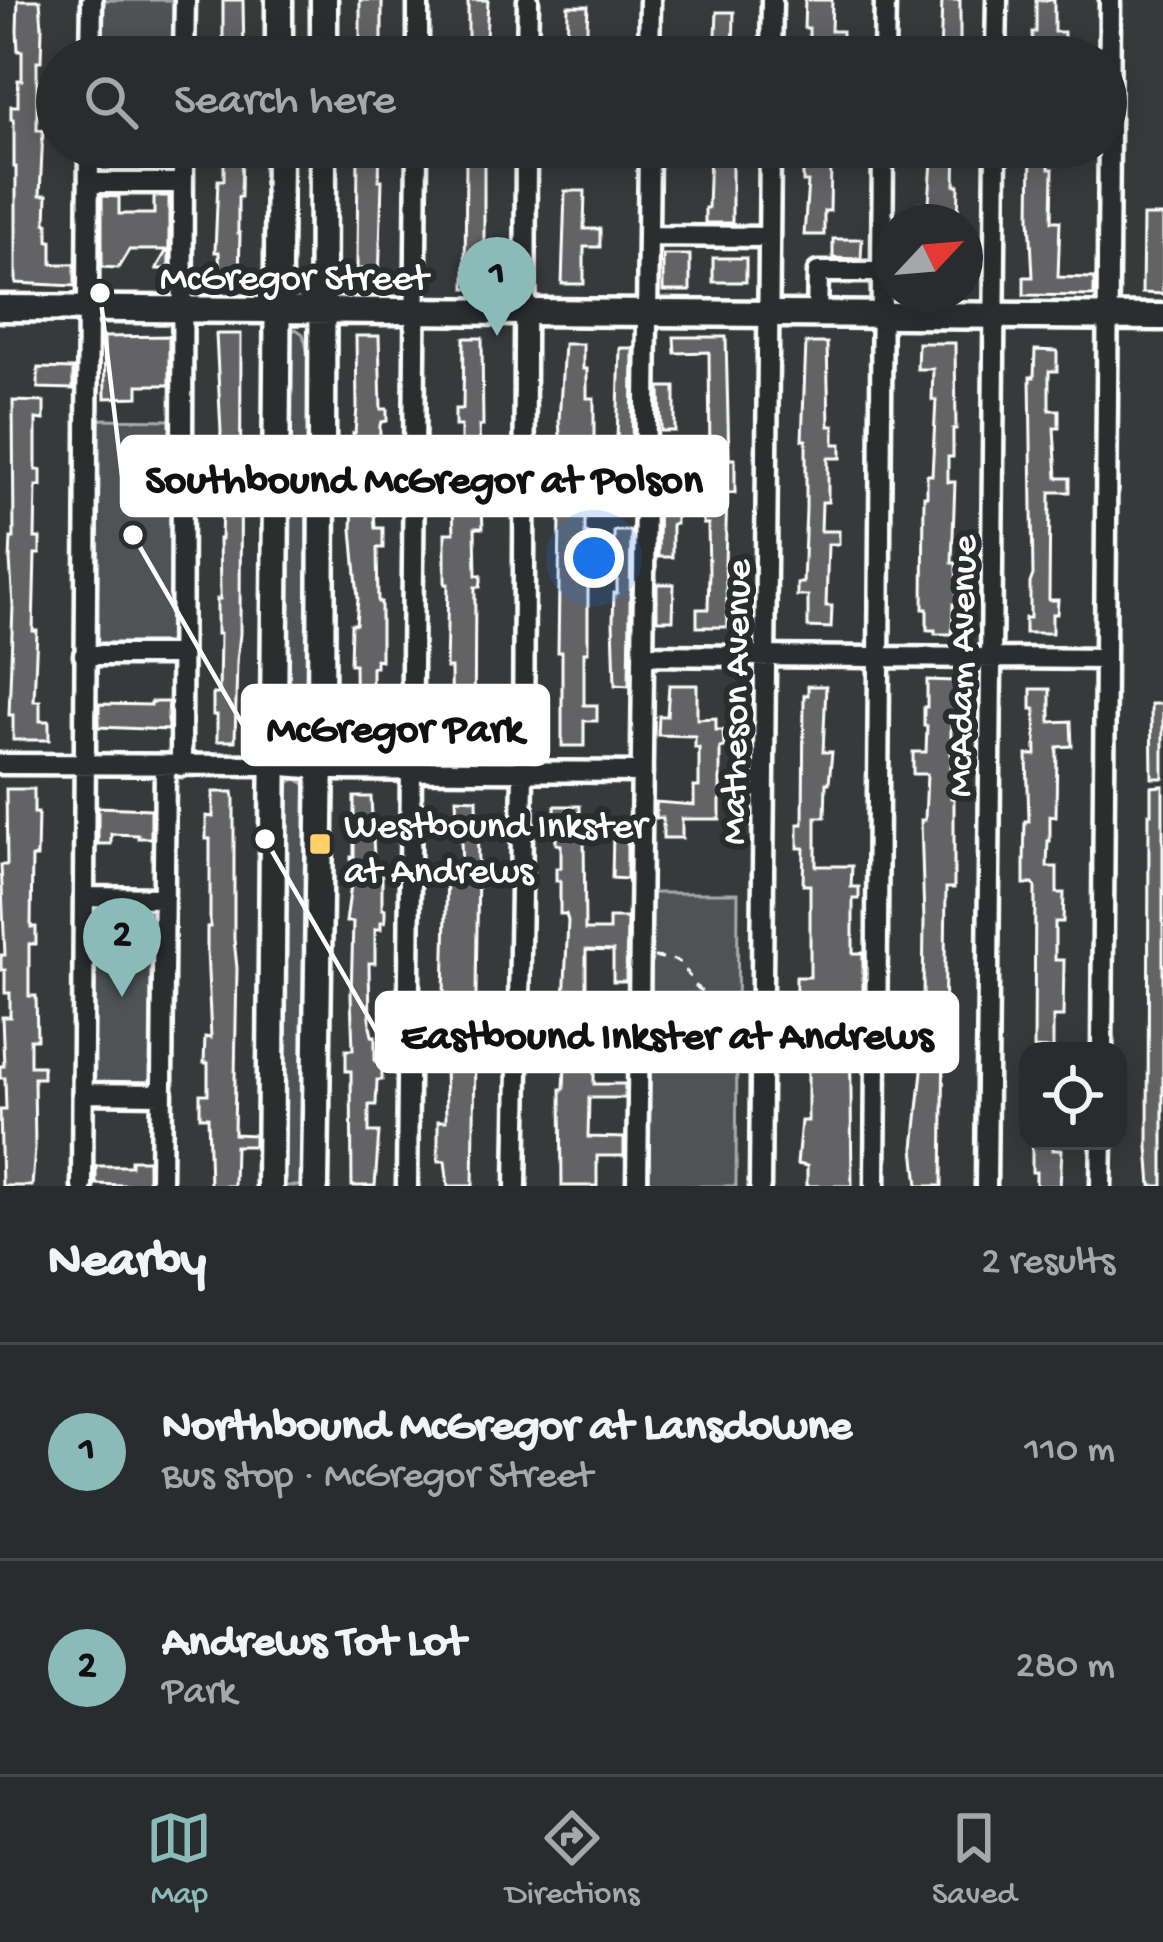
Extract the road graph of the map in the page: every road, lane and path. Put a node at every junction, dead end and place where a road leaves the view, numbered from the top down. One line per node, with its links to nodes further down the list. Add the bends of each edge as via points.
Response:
1 (92, 0): 12 (street)
2 (185, 0): 13 (street)
3 (279, 0): 14 (main road)
4 (324, 0): 15 (main road)
5 (418, 0): 16 (street)
6 (528, 0): 17 (street)
7 (650, 0): 18 (street)
8 (772, 0): 19 (street)
9 (885, 0): 20 (street)
10 (997, 0): 21 (street)
11 (1110, 0): 22 (street)
12 (92, 36)
13 (184, 36)
14 (279, 36)
15 (324, 36)
16 (418, 36)
17 (527, 36)
18 (650, 36)
19 (771, 36)
20 (884, 36)
21 (996, 36)
22 (1110, 36)
23 (88, 168): 34 (street)
24 (182, 168): 35 (street)
25 (279, 168): 43 (main road)
26 (323, 168): 44 (main road)
27 (417, 168): 45 (street)
28 (526, 168): 46 (street)
29 (649, 168): 37 (street)
30 (770, 168): 38 (street, Matheson Avenue)
31 (884, 168): 36 (street)
32 (995, 168): 51 (street, McAdam Avenue)
33 (1108, 168): 52 (street)
34 (88, 183): 35 (street); 41 (street)
35 (182, 183): 42 (street)
36 (883, 204)
37 (648, 236): 38 (street); 47 (street)
38 (769, 237): 50 (street, Matheson Avenue)
39 (875, 272): 48 (street, via 818,272)
40 (0, 308): 41 (main road, McGregor Street)
41 (88, 309): 42 (main road, McGregor Street); 54 (street)
42 (182, 309): 43 (main road, McGregor Street); 55 (street)
43 (278, 309): 44 (main road, McGregor Street); 63 (main road)
44 (322, 310): 45 (main road, McGregor Street); 65 (main road)
45 (415, 311): 46 (main road, McGregor Street); 66 (street)
46 (524, 313): 47 (main road, McGregor Street); 67 (street)
47 (647, 314): 50 (main road, McGregor Street); 56 (street)
48 (817, 315): 49 (main road, McGregor Street); 50 (main road, McGregor Street)
49 (882, 315): 51 (main road, McGregor Street); 58 (street)
50 (768, 316): 57 (street, Matheson Avenue)
51 (994, 316): 52 (main road, McGregor Street); 59 (street, McAdam Avenue)
52 (1106, 316): 53 (main road, McGregor Street); 60 (street)
53 (1163, 317)
54 (84, 655): 55 (street); 62 (street)
55 (180, 655): 64 (street)
56 (644, 655): 57 (street); 68 (street)
57 (765, 655): 58 (street); 84 (street, Matheson Avenue)
58 (879, 656): 59 (street); 85 (street)
59 (991, 658): 60 (street); 86 (street, McAdam Avenue)
60 (1106, 659): 73 (street)
61 (0, 764): 62 (street)
62 (84, 765): 64 (street); 69 (street)
63 (272, 765): 64 (street); 65 (street); 79 (main road)
64 (173, 766): 70 (street)
65 (320, 769): 66 (street); 80 (main road)
66 (410, 770): 67 (street); 81 (street)
67 (523, 772): 68 (street); 82 (street)
68 (642, 772): 83 (street)
69 (85, 897): 70 (street); 74 (street)
70 (164, 898): 75 (street)
71 (650, 956): 72 (path, via 687,967 710,998)
72 (740, 998)
73 (1102, 1042)
74 (83, 1093): 75 (street); 77 (street)
75 (161, 1094): 78 (street)
76 (1102, 1150): 87 (street)
77 (82, 1186)
78 (161, 1186)
79 (270, 1186)
80 (315, 1186)
81 (407, 1186)
82 (516, 1186)
83 (638, 1186)
84 (760, 1186)
85 (875, 1186)
86 (986, 1186)
87 (1101, 1186)

